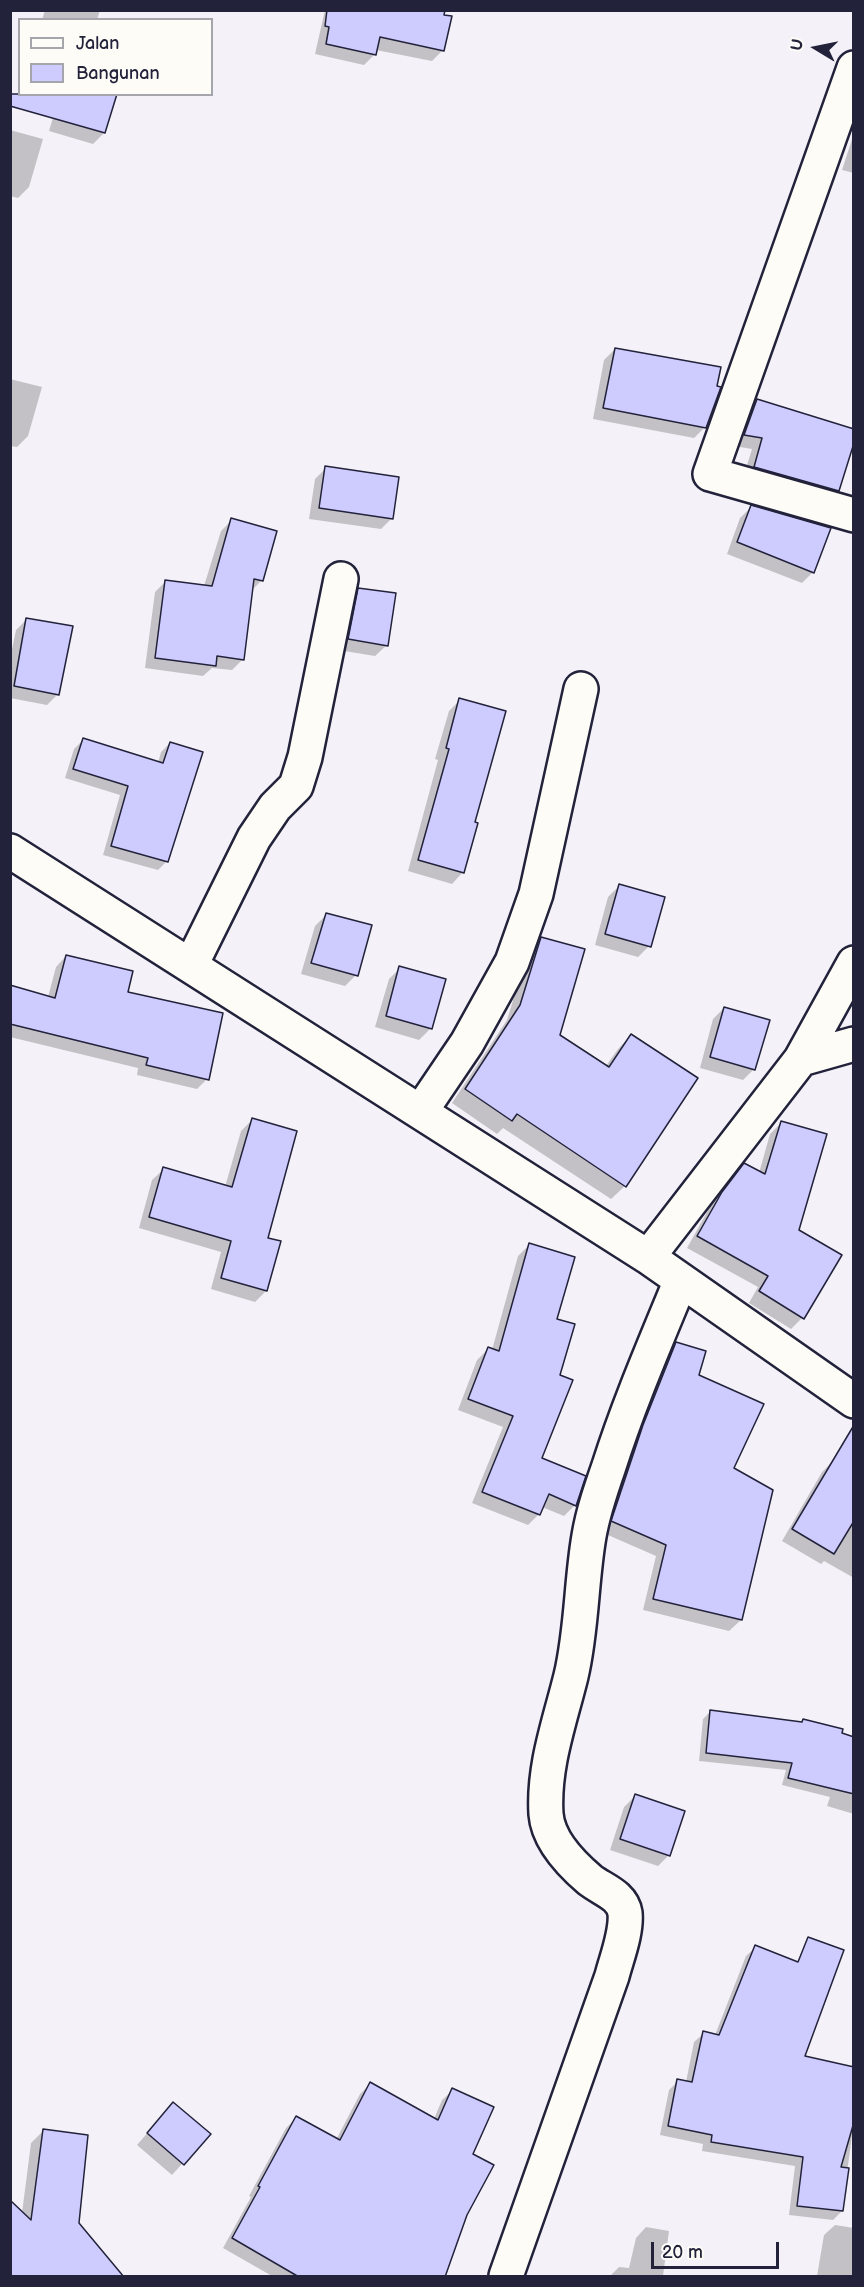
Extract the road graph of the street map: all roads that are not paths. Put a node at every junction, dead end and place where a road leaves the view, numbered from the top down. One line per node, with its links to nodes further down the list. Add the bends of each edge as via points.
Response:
1 (854, 68): 2 (street, via 710,474)
2 (854, 515)
3 (341, 579): 7 (street, via 296,786 275,807 254,838)
4 (581, 689): 10 (street, via 536,894 512,962 467,1043)
5 (10, 851): 7 (street)
6 (854, 963): 9 (street)
7 (191, 965): 10 (street)
8 (854, 1044): 9 (street)
9 (801, 1059): 11 (street)
10 (421, 1112): 11 (street)
11 (648, 1257): 12 (street)
12 (681, 1280): 13 (street); 14 (street, via 620,1430 600,1493 589,1535 571,1676 546,1774 546,1816 553,1839 590,1880 617,1898 625,1912 623,1929 612,1976)
13 (854, 1401)
14 (506, 2277)

